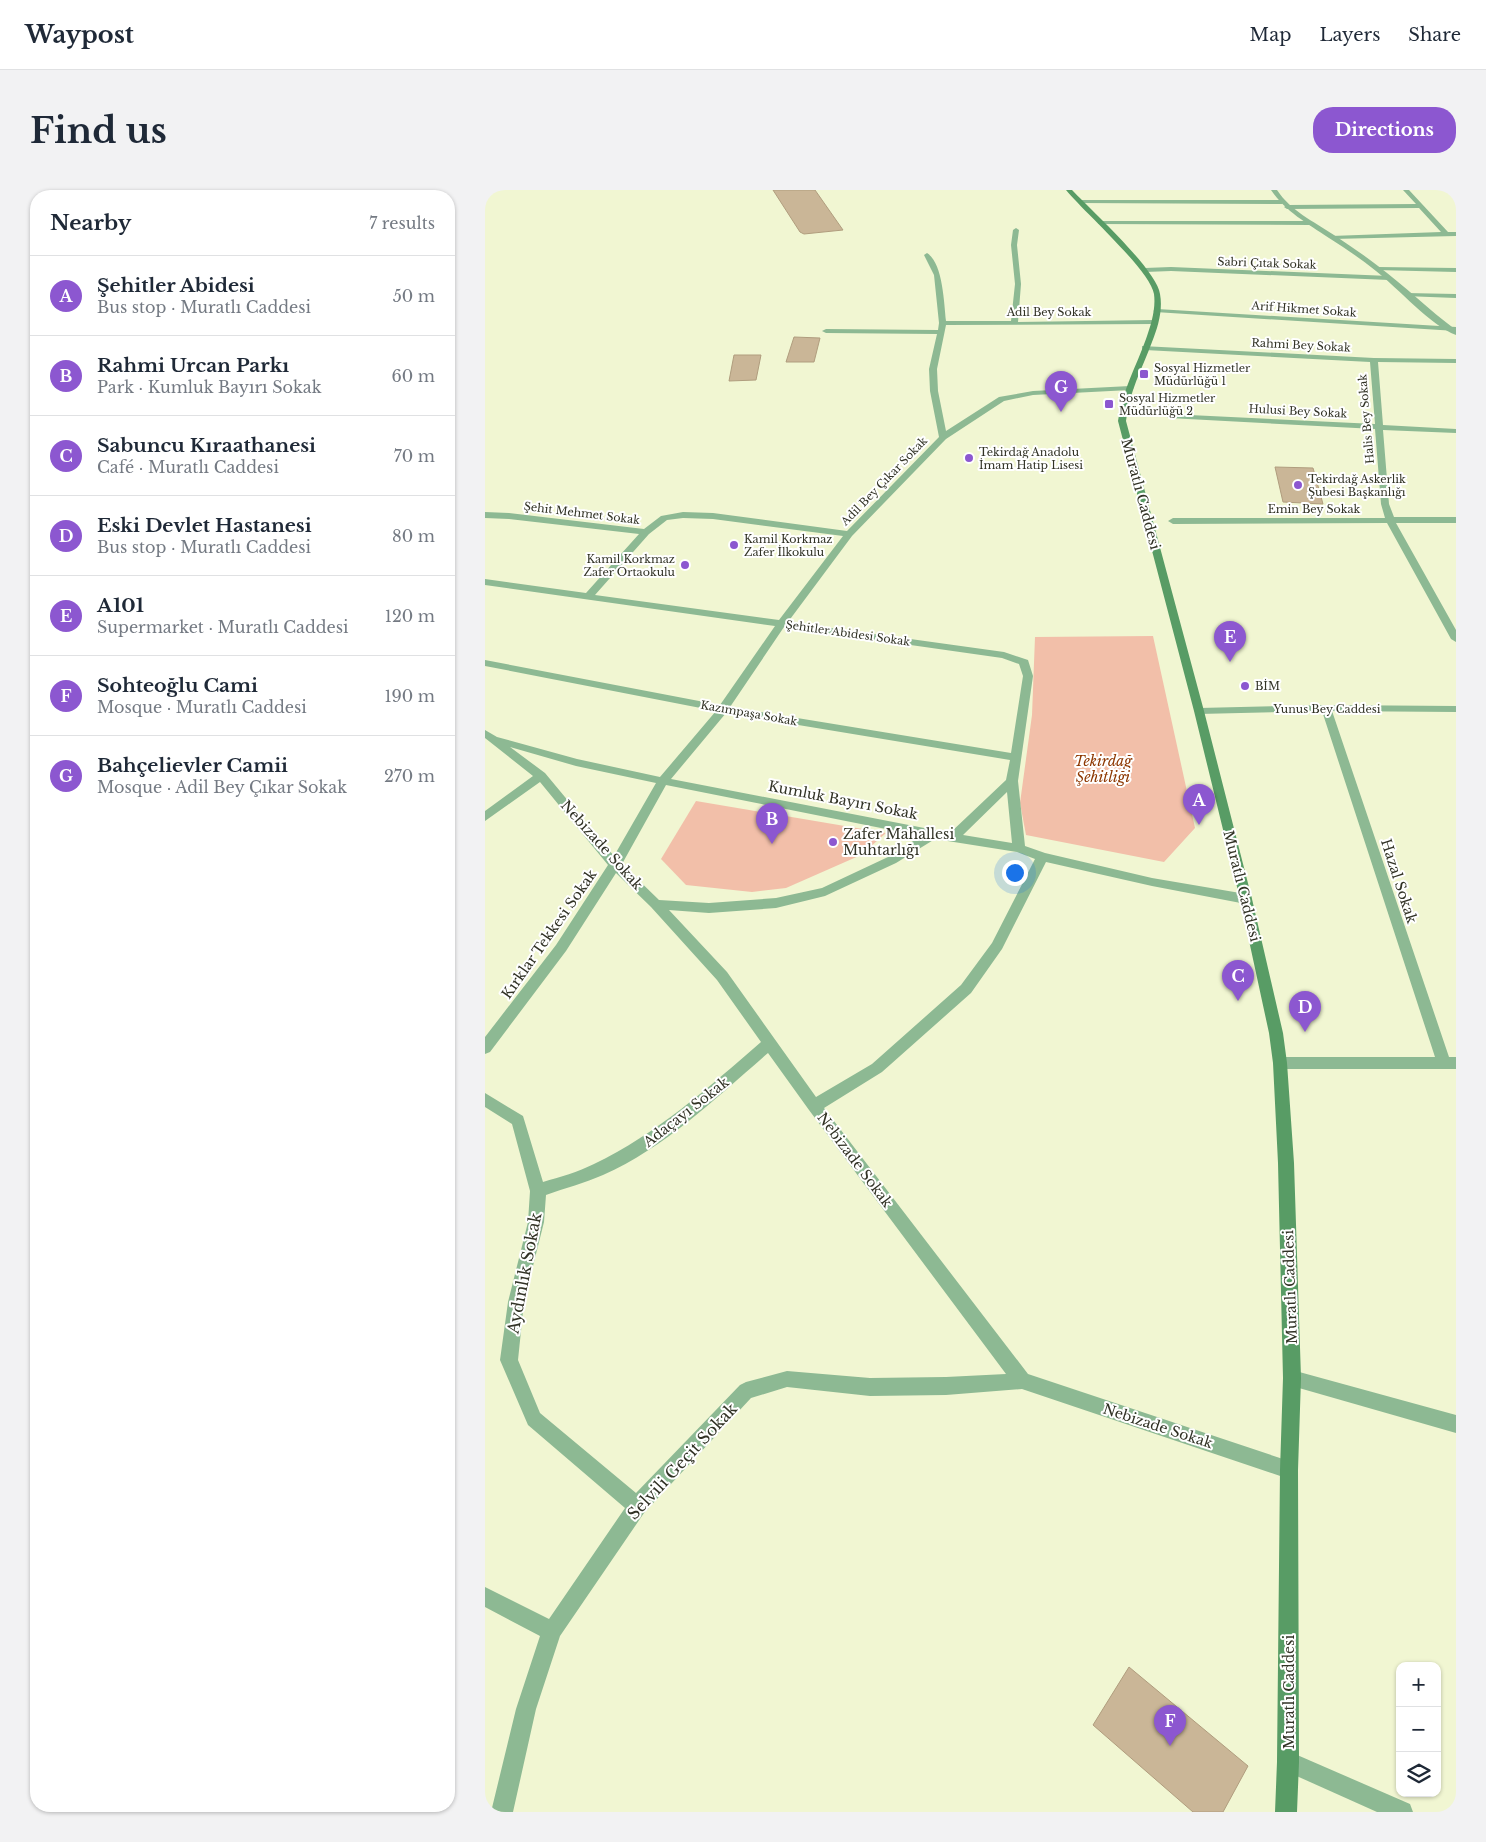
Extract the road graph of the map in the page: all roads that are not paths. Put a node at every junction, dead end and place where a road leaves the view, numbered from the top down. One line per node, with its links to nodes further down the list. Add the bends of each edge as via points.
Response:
1 (1069, 190): 4 (main road, Muratlı Caddesi)
2 (1274, 190): 5 (street)
3 (1406, 190): 6 (street)
4 (1080, 202): 5 (street); 7 (main road, Muratlı Caddesi)
5 (1284, 204): 6 (street); 8 (street)
6 (1422, 206): 10 (street)
7 (1100, 223): 8 (street); 15 (main road, Muratlı Caddesi)
8 (1309, 223): 12 (street)
9 (1016, 230): 22 (street, via 1014,245 1018,284)
10 (1446, 234): 11 (street); 12 (street)
11 (1456, 234)
12 (1333, 237): 14 (street)
13 (927, 255): 21 (street, Adil Bey Çıkar Sokak, via 937,275)
14 (1378, 269): 16 (street); 17 (street)
15 (1145, 270): 17 (street, Sabri Çıtak Sokak); 20 (main road, Muratlı Caddesi, via 1157,294)
16 (1456, 270)
17 (1389, 278): 18 (street)
18 (1406, 295): 19 (street); 24 (street)
19 (1456, 296)
20 (1155, 317): 22 (street, Adil Bey Sokak); 24 (street, Arif Hikmet Sokak); 26 (main road, Muratlı Caddesi)
21 (943, 323): 22 (street, Adil Bey Sokak); 25 (street, Adil Bey Çıkar Sokak)
22 (1014, 324)
23 (826, 331): 25 (street)
24 (1454, 331)
25 (942, 332): 33 (street, Adil Bey Çıkar Sokak, via 933,369)
26 (1145, 348): 27 (street, Rahmi Bey Sokak); 29 (main road, Muratlı Caddesi)
27 (1374, 360): 28 (street, Rahmi Bey Sokak); 31 (street, Halis Bey Sokak)
28 (1456, 361)
29 (1130, 388): 33 (street, Adil Bey Çıkar Sokak, via 1033,393 1002,399); 48 (main road, Muratlı Caddesi, via 1122,421)
30 (1169, 416): 31 (street, Hulusi Bey Sokak)
31 (1380, 426): 32 (street, Hulusi Bey Sokak); 35 (street, Halis Bey Sokak, via 1385,504)
32 (1456, 430)
33 (943, 438): 39 (street, Adil Bey Çıkar Sokak)
34 (486, 514): 38 (street, Şehit Mehmet Sokak)
35 (1390, 520): 36 (street, Emin Bey Sokak); 37 (street, Emin Bey Sokak); 43 (street, Halis Bey Sokak)
36 (1456, 520)
37 (1173, 521)
38 (646, 532): 39 (street, Şehit Mehmet Sokak, via 664,518 683,515); 41 (street)
39 (849, 534): 42 (street, Adil Bey Çıkar Sokak)
40 (485, 582): 41 (street, Şehitler Abidesi Sokak)
41 (588, 597): 42 (street, Şehitler Abidesi Sokak)
42 (781, 624): 46 (street, Adil Bey Çıkar Sokak); 50 (street, Şehitler Abidesi Sokak, via 1004,655 1024,662 1028,676)
43 (1456, 639)
44 (485, 663): 46 (street, Kazımpaşa Sokak)
45 (1326, 708): 47 (street, Yunus Bey Caddesi); 48 (street, Yunus Bey Caddesi); 65 (street, Hazal Sokak)
46 (723, 709): 50 (street, Kazımpaşa Sokak); 52 (street, Adil Bey Çıkar Sokak)
47 (1456, 709)
48 (1199, 711): 60 (main road, Muratlı Caddesi)
49 (489, 735): 51 (street, Nebizade Sokak); 52 (street, Kumluk Bayırı Sokak, via 576,762)
50 (1015, 757): 53 (street, Şehitler Abidesi Sokak)
51 (541, 776): 54 (street); 59 (street, Nebizade Sokak)
52 (663, 782): 55 (street, Kumluk Bayırı Sokak); 59 (street, Kırklar Tekkesi Sokak)
53 (1012, 782): 56 (street); 57 (street, Şehitler Abidesi Sokak)
54 (485, 817)
55 (935, 833): 56 (street, Kumluk Bayırı Sokak); 61 (street, via 892,860 825,892 776,904 709,908)
56 (953, 838): 57 (street, Kumluk Bayırı Sokak)
57 (1019, 848): 58 (street, Kumluk Bayırı Sokak)
58 (1041, 857): 60 (street, Kumluk Bayırı Sokak); 67 (street, via 997,946 966,989 877,1068)
59 (615, 865): 61 (street, Nebizade Sokak); 63 (street, Kırklar Tekkesi Sokak, via 561,948)
60 (1246, 899): 64 (main road, Muratlı Caddesi)
61 (656, 904): 62 (street, Nebizade Sokak, via 722,976)
62 (769, 1044): 67 (street, Nebizade Sokak); 68 (street, Adaçayı Sokak, via 649,1142 598,1170)
63 (485, 1048)
64 (1280, 1063): 65 (street); 69 (main road, Muratlı Caddesi)
65 (1450, 1063)
66 (485, 1099): 68 (street, Aydınlık Sokak, via 518,1120)
67 (814, 1106): 70 (street, Nebizade Sokak)
68 (538, 1190): 73 (street, Aydınlık Sokak, via 536,1222 516,1302 509,1360 534,1419)
69 (1293, 1378): 71 (street); 72 (main road, Muratlı Caddesi)
70 (1021, 1381): 72 (street, Nebizade Sokak); 73 (street, Selvili Geçit Sokak, via 870,1387 787,1378 746,1391)
71 (1456, 1424)
72 (1289, 1470): 76 (main road, Muratlı Caddesi)
73 (637, 1506): 75 (street, Selvili Geçit Sokak)
74 (485, 1597): 75 (street)
75 (552, 1631): 77 (street, Selvili Geçit Sokak, via 526,1709)
76 (1289, 1762): 78 (main road, Muratlı Caddesi); 79 (street)
77 (503, 1812)
78 (1286, 1812)
79 (1402, 1812)

